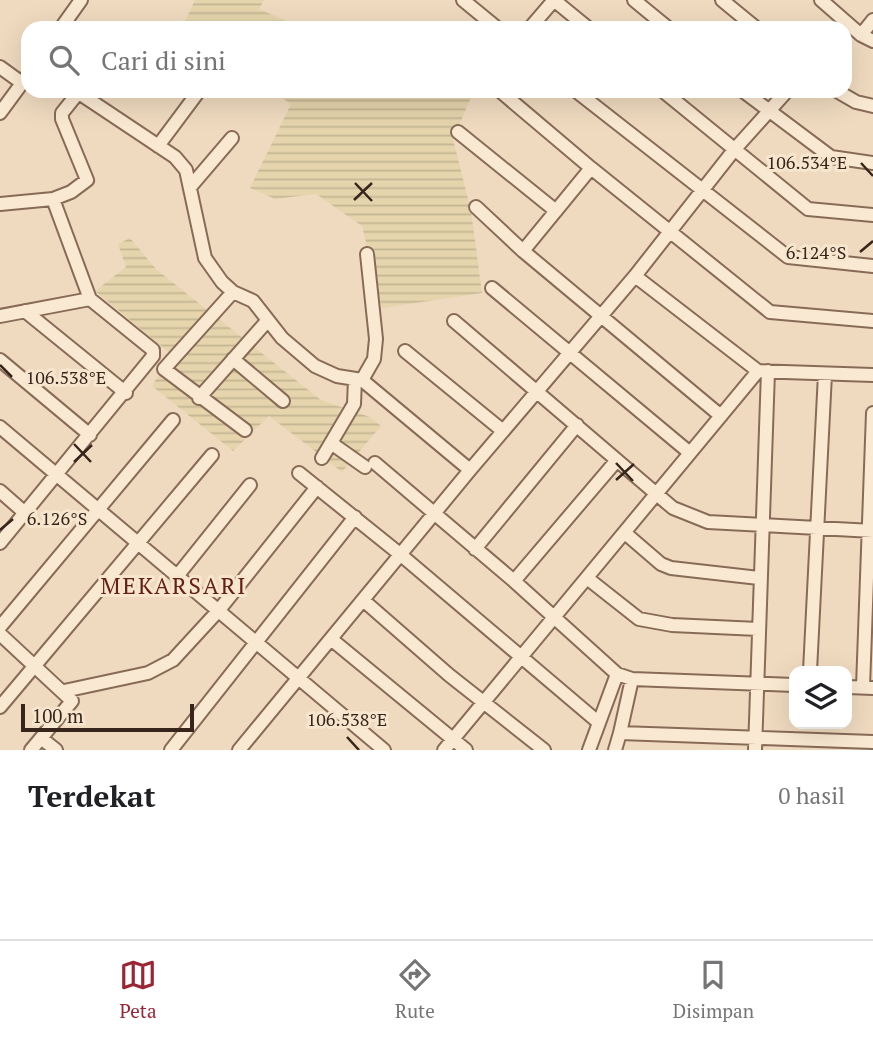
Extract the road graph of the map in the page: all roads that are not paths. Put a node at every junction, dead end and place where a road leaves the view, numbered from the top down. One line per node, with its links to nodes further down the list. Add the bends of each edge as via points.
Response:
1 (81, 0): 8 (street)
2 (463, 0): 9 (street)
3 (554, 0): 10 (street); 11 (street)
4 (634, 0): 12 (street)
5 (722, 0): 13 (street)
6 (822, 0): 14 (street)
7 (873, 20): 16 (street)
8 (66, 21)
9 (488, 21)
10 (536, 21)
11 (580, 21)
12 (660, 21)
13 (748, 21)
14 (839, 21)
15 (852, 30): 16 (street)
16 (861, 35): 17 (street)
17 (873, 41)
18 (0, 67): 19 (street)
19 (21, 77)
20 (21, 84): 31 (street)
21 (73, 98): 41 (street, via 62,119 86,180)
22 (86, 98): 35 (street)
23 (194, 98): 35 (street)
24 (508, 98): 38 (street)
25 (585, 98): 40 (street)
26 (671, 98): 36 (street)
27 (751, 98): 32 (street)
28 (781, 98): 32 (street)
29 (849, 98): 30 (street)
30 (873, 106)
31 (1, 110)
32 (769, 113): 36 (street); 37 (street, via 831,157)
33 (458, 132): 44 (street)
34 (232, 138): 39 (street)
35 (158, 146): 39 (street, via 186,170)
36 (734, 150): 40 (street); 45 (street, via 808,209)
37 (873, 163)
38 (591, 168): 44 (street); 46 (street)
39 (191, 186): 52 (street, via 205,258)
40 (703, 190): 46 (street); 49 (street, via 788,257)
41 (53, 200): 42 (street); 53 (street)
42 (0, 204)
43 (476, 206): 47 (street)
44 (556, 211): 47 (street)
45 (873, 215)
46 (670, 233): 50 (street); 59 (street, via 770,312)
47 (523, 251): 55 (street)
48 (367, 254): 67 (street, via 376,339 374,359)
49 (873, 266)
50 (635, 276): 55 (street); 64 (street)
51 (492, 288): 61 (street)
52 (233, 292): 57 (street, via 253,300); 70 (street, via 164,369)
53 (89, 299): 54 (street); 69 (street, via 153,351)
54 (25, 311): 56 (street); 69 (street)
55 (602, 314): 61 (street); 73 (street)
56 (0, 316)
57 (268, 320): 63 (street); 67 (street, via 314,366)
58 (454, 321): 68 (street)
59 (873, 321)
60 (405, 351): 78 (street)
61 (570, 354): 68 (street); 81 (street)
62 (0, 359): 79 (street)
63 (233, 359): 70 (street); 71 (street)
64 (763, 371): 65 (street); 73 (street); 96 (street)
65 (824, 374): 66 (street); 97 (street)
66 (873, 375)
67 (359, 380): 80 (street, via 354,404); 85 (street)
68 (537, 391): 75 (street); 78 (street)
69 (126, 393): 79 (street)
70 (199, 398): 77 (street)
71 (284, 401)
72 (873, 412): 98 (street)
73 (721, 416): 81 (street)
74 (173, 420): 92 (street)
75 (577, 425): 84 (street); 102 (street)
76 (0, 427): 87 (street)
77 (245, 430)
78 (503, 431): 85 (street)
79 (90, 435): 87 (street)
80 (331, 443): 83 (street); 94 (street, via 370,465)
81 (690, 453): 91 (street)
82 (212, 455): 100 (street)
83 (322, 458)
84 (617, 460): 91 (street); 107 (street)
85 (470, 470): 94 (street)
86 (299, 473): 89 (street)
87 (57, 474): 92 (street); 93 (street)
88 (250, 485): 104 (street)
89 (317, 486): 95 (street); 109 (street)
90 (0, 491): 93 (street)
91 (657, 495): 96 (street, via 673,508 708,522); 99 (street)
92 (98, 508): 100 (street); 111 (street)
93 (25, 513): 101 (street)
94 (435, 514): 102 (street); 103 (street)
95 (355, 517): 103 (street); 115 (street)
96 (761, 525): 97 (street); 106 (street)
97 (818, 528): 98 (street); 118 (street)
98 (871, 531): 124 (street)
99 (625, 533): 105 (street); 106 (street, via 671,568)
100 (137, 541): 104 (street); 117 (street)
101 (0, 543)
102 (475, 549): 107 (street)
103 (401, 555): 108 (street); 116 (street)
104 (178, 575): 109 (street)
105 (587, 578): 110 (street); 112 (street, via 639,619)
106 (759, 578): 112 (street)
107 (514, 581): 110 (street)
108 (363, 600): 114 (street); 126 (street)
109 (219, 610): 115 (street); 125 (street, via 166,664)
110 (556, 618): 116 (street); 119 (street)
111 (0, 627)
112 (758, 629): 122 (street)
113 (0, 634): 117 (street)
114 (331, 639): 120 (street); 133 (street)
115 (257, 641): 120 (street); 136 (street)
116 (522, 658): 126 (street); 128 (street)
117 (36, 665): 125 (street); 127 (street)
118 (810, 666)
119 (617, 674): 121 (street); 128 (street)
120 (299, 677): 137 (street); 138 (street)
121 (632, 679): 122 (street); 129 (street)
122 (756, 684): 123 (street); 132 (street)
123 (789, 685)
124 (868, 688)
125 (68, 696): 130 (street)
126 (486, 702): 133 (street); 140 (street)
127 (0, 707)
128 (598, 722): 141 (street)
129 (620, 733): 132 (street); 142 (street)
130 (41, 738): 134 (street); 135 (street)
131 (873, 742): 132 (street)
132 (755, 744)
133 (448, 745): 139 (street)
134 (31, 750)
135 (56, 750)
136 (171, 750)
137 (239, 750)
138 (384, 750)
139 (466, 750)
140 (544, 750)
141 (589, 750)
142 (615, 750)

